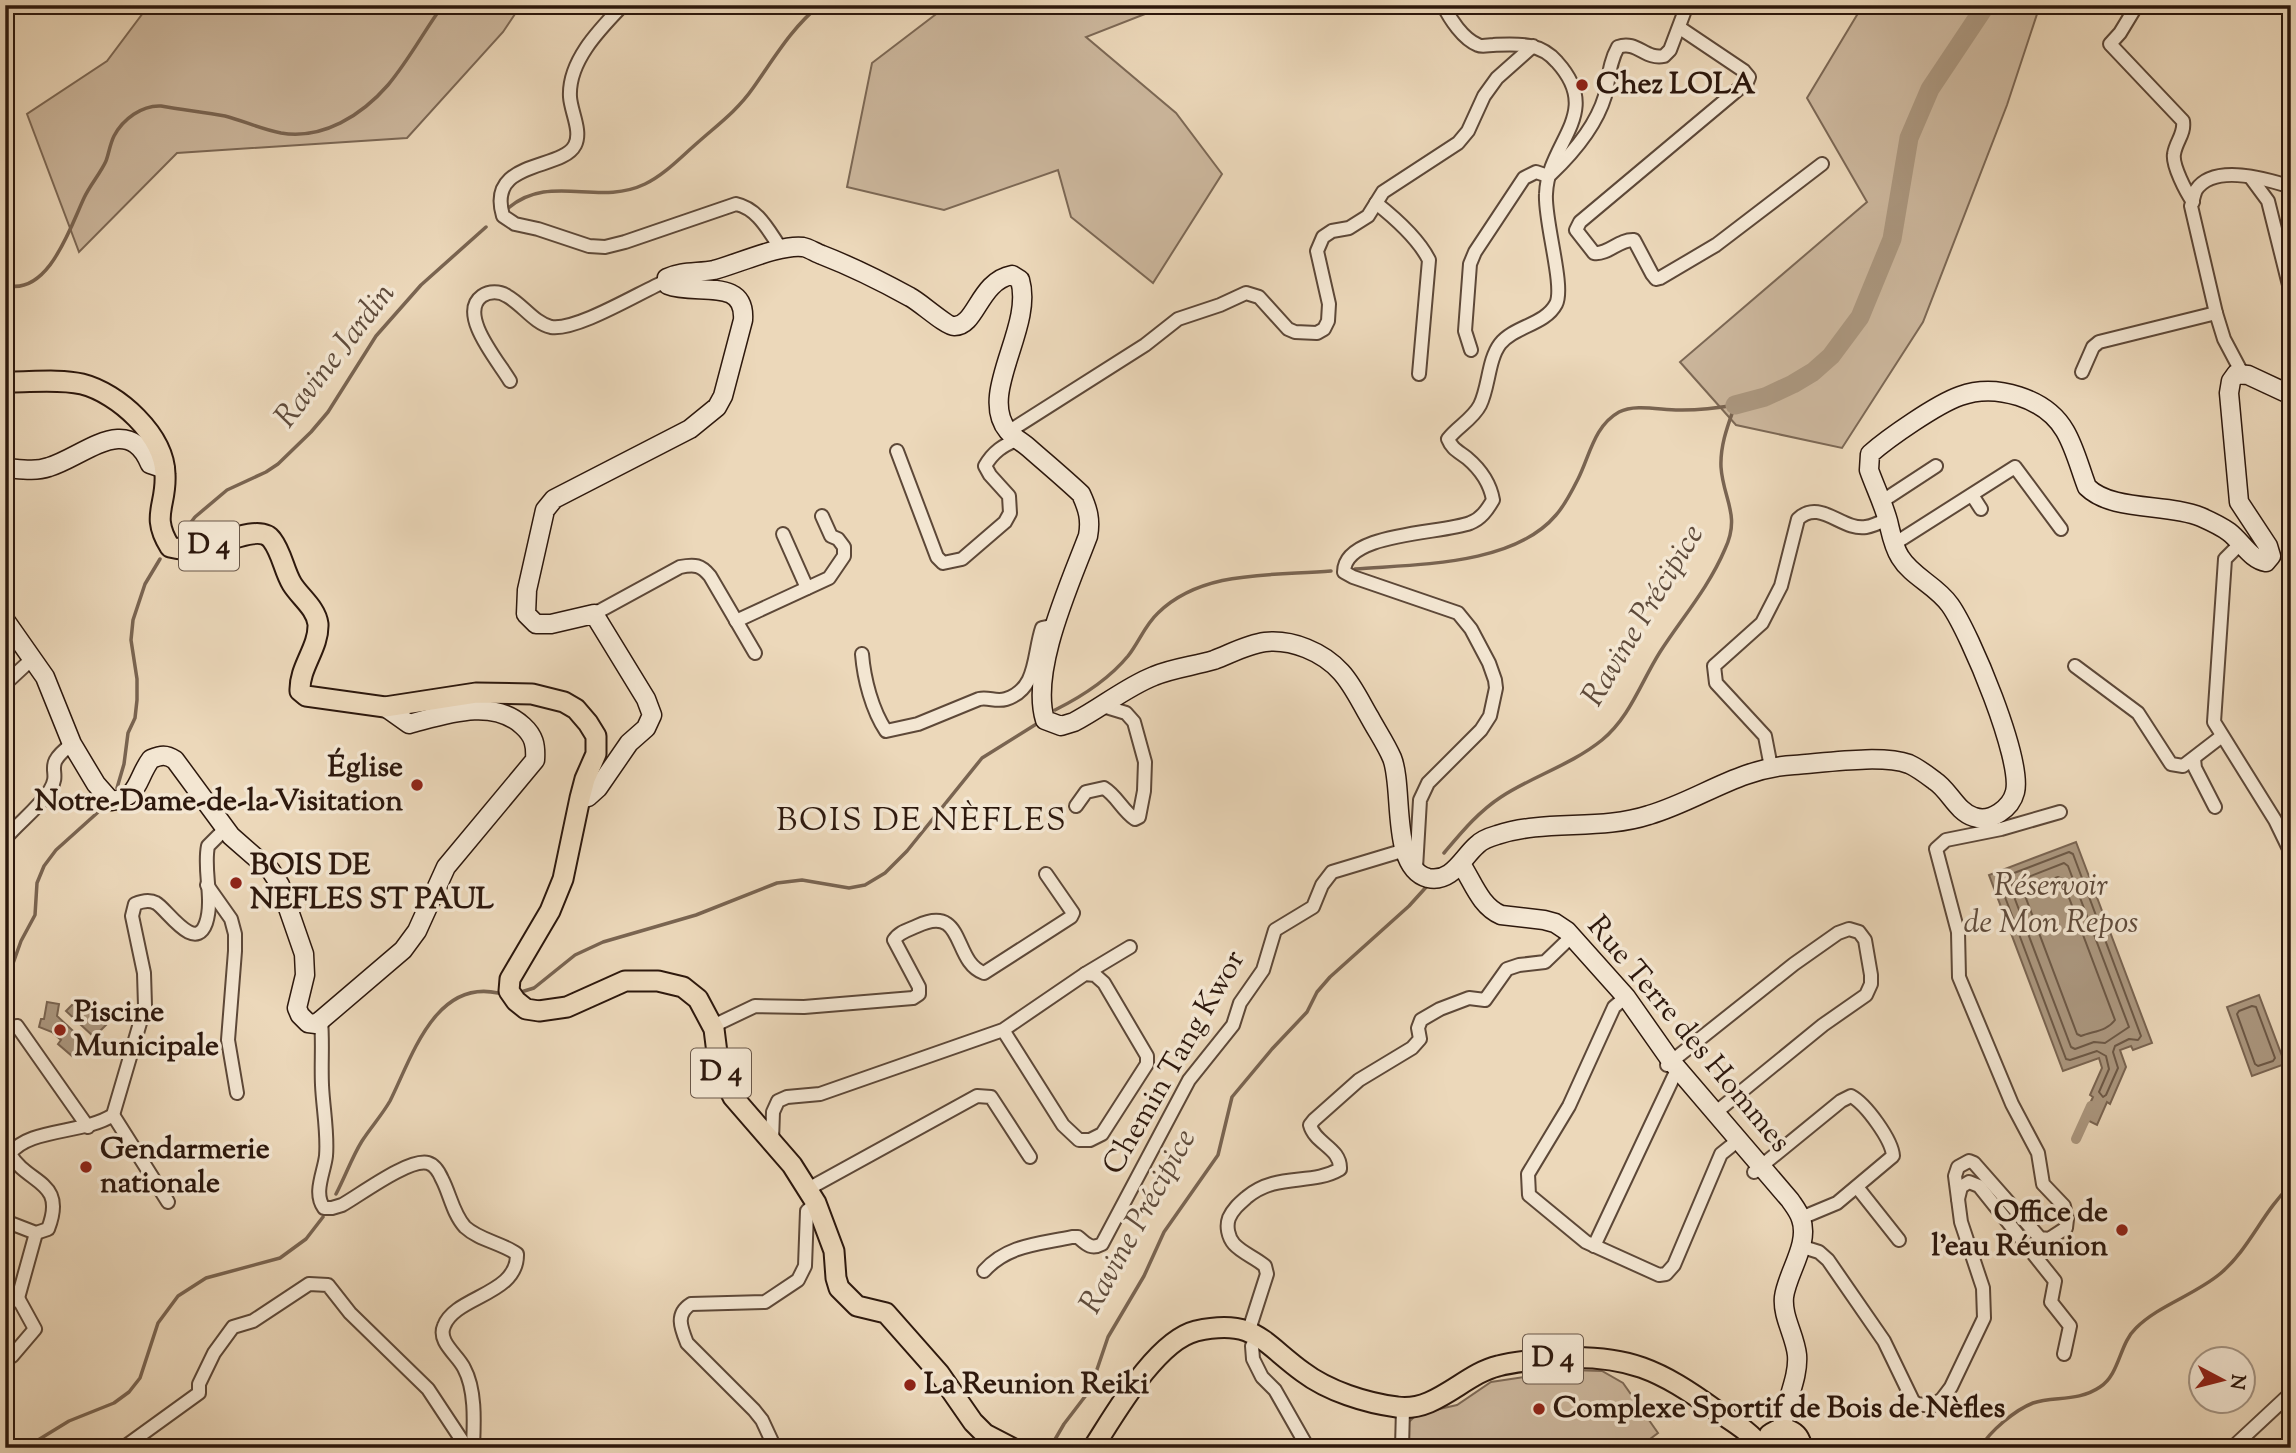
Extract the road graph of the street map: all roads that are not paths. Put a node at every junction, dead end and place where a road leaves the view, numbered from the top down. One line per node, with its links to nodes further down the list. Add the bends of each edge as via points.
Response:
1 (623, 5): 13 (street, via 593,37 572,80 576,144 568,153 533,165 505,185 500,196 503,216 514,224 606,247 736,204 758,216)
2 (1443, 5): 6 (street, via 1463,34 1479,46)
3 (1687, 5): 5 (street)
4 (2137, 5): 11 (street, via 2110,44 2183,121 2174,159)
5 (1680, 28): 7 (street, via 1749,77 1580,222 1576,230 1594,253 1634,240 1652,274 1660,278 1716,245); 8 (street, via 1664,56 1650,57 1627,44 1618,47 1597,118)
6 (1533, 46): 8 (street, via 1558,62 1575,90 1574,120); 12 (street, via 1497,78 1458,143 1383,192)
7 (1822, 164)
8 (1548, 176): 17 (street, via 1536,172 1524,178 1475,251 1465,331); 63 (street, via 1545,196 1559,284 1557,302 1550,312 1500,344 1480,404 1448,439 1451,447 1481,472 1493,500 1485,513 1470,523 1362,547 1344,563 1344,572 1353,577 1458,613 1489,663 1496,688 1490,716 1481,730 1428,783 1420,800)
9 (2251, 177): 10 (street); 11 (street, via 2209,179 2197,190); 15 (street, via 2268,201)
10 (2291, 187)
11 (2193, 202): 16 (street)
12 (1376, 203): 20 (street, via 1429,260); 24 (street, via 1368,216 1323,237 1317,251 1329,304 1324,329 1294,332 1259,297 1245,293 1178,320)
13 (782, 250): 14 (street, via 713,270 676,274); 24 (street, via 804,247 848,265 924,304 953,326 970,318 984,293 1002,277 1012,275 1020,281 1019,327 998,393 999,408)
14 (666, 281): 22 (street, via 606,312 551,327 506,295 486,293 475,306 475,323); 39 (street, via 680,289 725,291 738,297 744,307 743,320 723,396 705,419 554,499 545,510 526,614 537,625)
15 (2291, 292)
16 (2216, 313): 18 (street, via 2099,342); 19 (street)
17 (1471, 350)
18 (2082, 372)
19 (2242, 373): 23 (street); 36 (street, via 2231,381 2229,393 2239,502 2271,556 2260,561)
20 (1419, 374)
21 (5, 380): 28 (main road, D 4, via 81,384 96,390 126,407 144,425)
22 (510, 381)
23 (2291, 395)
24 (1014, 436): 25 (street, via 985,466 1009,496 1010,513 1005,522 952,563 937,557); 42 (street, via 1081,494 1088,508 1088,536)
25 (897, 451)
26 (1936, 466): 30 (street)
27 (5, 468): 28 (street, via 44,468 101,442 128,440 144,450 150,464)
28 (165, 469): 49 (main road, D 4, via 160,527 170,547 195,550 256,532 273,540 291,583 318,621 300,691 306,696)
29 (1972, 495): 31 (street); 34 (street, via 2015,467); 37 (street)
30 (1881, 502): 33 (street); 36 (street, via 1868,462 1870,454 1963,394 2004,392 2029,400 2064,429 2094,494 2198,516)
31 (1981, 509)
32 (822, 516): 38 (street, via 831,536 844,547 844,556 829,578)
33 (1887, 519): 37 (street); 53 (street, via 1866,528 1812,510 1804,513 1798,519 1781,586 1762,623 1714,666 1716,683 1766,736)
34 (2061, 529)
35 (783, 534): 38 (street)
36 (2241, 543): 50 (street, via 2225,559 2213,713)
37 (1894, 544): 53 (street, via 1901,559 1952,607 1973,648 2000,715 2014,768 2015,796 1997,815 1985,819 1964,811 1941,784 1910,764 1886,759)
38 (807, 588): 41 (street)
39 (594, 614): 41 (street, via 680,567 692,565 702,567 710,576); 54 (street, via 652,715 598,788)
40 (5, 620): 45 (street)
41 (736, 621): 43 (street)
42 (1056, 625): 44 (street, via 1042,628 1025,688 1009,698 979,699 918,724 886,731 863,672); 48 (street, via 1041,693 1045,720 1061,726)
43 (755, 653)
44 (862, 654)
45 (33, 658): 47 (street); 51 (street)
46 (2075, 666): 52 (street, via 2138,713 2171,764 2183,766)
47 (5, 684)
48 (1103, 706): 55 (street, via 1126,713 1134,722 1145,762 1139,817 1126,813 1104,788 1086,792); 60 (street, via 1153,676 1263,642 1299,646 1319,655 1340,671 1352,688 1393,760)
49 (386, 707): 54 (main road, D 4, via 497,692 564,702 576,709 596,736 596,754); 70 (street, via 409,724 482,709 507,715 532,735 534,760 446,867 403,950)
50 (2222, 736): 52 (street); 61 (street)
51 (72, 744): 58 (street, via 111,801 126,799 135,791 151,759 169,756); 59 (street, via 53,762 48,793)
52 (2194, 759): 56 (street)
53 (1771, 767): 62 (street, via 1739,775 1649,816 1615,824 1523,827 1491,837 1478,844)
54 (580, 798): 72 (main road, D 4, via 563,879 550,911 513,972 509,991 526,1009 539,1011 567,1007 625,981 658,981 682,987 698,999)
55 (1076, 806)
56 (2215, 807)
57 (2060, 812): 85 (street, via 1946,840 1936,849 1958,932 1959,976 2012,1104 2038,1153 2043,1184 2064,1206 2066,1228 2049,1239 2040,1238 1969,1161 1958,1167 1955,1176)
58 (225, 830): 65 (street, via 208,846); 70 (street, via 271,871 280,885 304,954 300,1015 308,1023)
59 (5, 839)
60 (1405, 850): 63 (street); 93 (street, Chemin Tang Kwor, via 1332,872 1313,907 1275,930 1263,970 1240,1003 1233,1025 1189,1080 1102,1244 1088,1247 1072,1237 1015,1249 1001,1255)
61 (2291, 853)
62 (1457, 868): 63 (street, via 1430,878); 66 (street, Rue Terre des Hommes, via 1493,912 1555,923)
63 (1416, 871)
64 (1046, 874): 72 (street, via 1073,913 1071,918 984,973 975,970 948,924 929,920 897,934 894,940 919,988 913,998 755,1006)
65 (207, 884): 75 (street, via 231,919 234,934 228,1040); 77 (street, via 206,925 200,931 180,928 155,902 135,904 132,916 144,973 145,1006)
66 (1569, 940): 69 (street, Rue Terre des Hommes); 96 (street, via 1545,962 1507,969 1485,1000 1469,998 1422,1020 1420,1040 1412,1048 1359,1080 1314,1119 1310,1125 1313,1134 1335,1153 1340,1170 1259,1187 1233,1210 1227,1222 1229,1236 1265,1266 1267,1274)
67 (1129, 947): 68 (street)
68 (1085, 974): 73 (street); 73 (street, via 1104,983 1147,1056 1143,1072 1102,1134 1079,1140 1063,1125)
69 (1623, 1000): 74 (street, Rue Terre des Hommes); 91 (street, via 1614,1007 1569,1107 1527,1181 1534,1201)
70 (321, 1020): 105 (street, via 327,1153 319,1202 324,1208 342,1205 400,1171 427,1163 436,1168 464,1225 517,1254 509,1278 450,1317 442,1330 470,1380)
71 (17, 1026): 78 (street)
72 (713, 1026): 79 (main road, D 4, via 719,1069 733,1097)
73 (1003, 1030): 79 (street, via 820,1094 778,1101)
74 (1670, 1067): 76 (street, Rue Terre des Hommes); 76 (street, via 1794,964 1838,933 1859,932 1865,940 1871,975 1866,995); 80 (street, Rue Terre des Hommes); 91 (street)
75 (237, 1093)
76 (1715, 1113): 82 (street, Rue Terre des Hommes)
77 (113, 1115): 78 (street); 86 (street)
78 (88, 1126): 89 (street, via 26,1139 10,1154 51,1196 54,1213 48,1229)
79 (772, 1141): 84 (main road, D 4)
80 (1731, 1146): 82 (street, Rue Terre des Hommes); 91 (street, via 1721,1154 1666,1275)
81 (1030, 1157): 84 (street, via 991,1097 977,1096)
82 (1757, 1169): 83 (street, via 1852,1096 1890,1142 1893,1156); 87 (street, Rue Terre des Hommes, via 1790,1200)
83 (1857, 1187): 87 (street, via 1837,1203); 90 (street)
84 (812, 1196): 106 (street, via 805,1266 798,1280 765,1302 691,1304 680,1317 687,1343 754,1410); 107 (main road, D 4, via 829,1234 836,1278 844,1295 856,1306 886,1313 973,1422)
85 (1958, 1200): 92 (street, via 1983,1288 1984,1318 1951,1387 1932,1406 1913,1401 1884,1341 1828,1260); 97 (street, via 1961,1187 1969,1182 1979,1186 2055,1281 2051,1301 2070,1326)
86 (167, 1202)
87 (1800, 1217): 92 (street)
88 (5, 1221): 89 (street)
89 (36, 1233): 94 (street)
90 (1899, 1240)
91 (1594, 1246)
92 (1800, 1246): 101 (street, via 1784,1296 1797,1364)
93 (984, 1272)
94 (18, 1298): 95 (street); 98 (street, via 35,1329)
95 (5, 1306)
96 (1254, 1333): 100 (main road, D 4, via 1321,1383 1374,1403); 108 (main road, via 1226,1326 1179,1338 1160,1353); 109 (street, via 1253,1359)
97 (2064, 1354)
98 (5, 1360)
99 (2291, 1393): 111 (street)
100 (1403, 1408): 101 (main road, D 4, via 1435,1399 1497,1366 1587,1356 1653,1370 1745,1430); 110 (street)
101 (1769, 1440): 102 (main road, via 1793,1431)
102 (1805, 1445)
103 (123, 1448): 104 (street, via 199,1393 214,1353 233,1327 253,1321 309,1284 328,1285 428,1390)
104 (467, 1448)
105 (473, 1448)
106 (775, 1448)
107 (1012, 1448)
108 (1093, 1448)
109 (1308, 1448)
110 (1402, 1448)
111 (2232, 1448)

